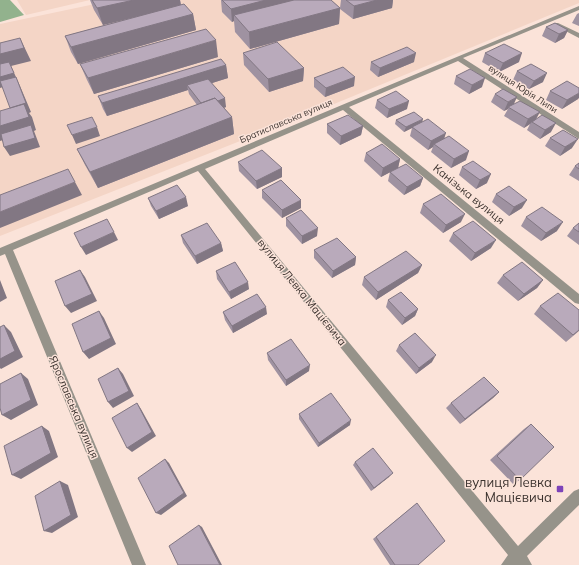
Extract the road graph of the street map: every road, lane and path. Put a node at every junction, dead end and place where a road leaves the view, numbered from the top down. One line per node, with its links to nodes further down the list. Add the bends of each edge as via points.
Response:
1 (579, 8): 2 (street, Братиславська вулиця)
2 (550, 21): 3 (street); 4 (street, Братиславська вулиця)
3 (579, 36)
4 (458, 58): 5 (street, Братиславська вулиця); 6 (street, вулиця Юрія Липи)
5 (344, 107): 7 (street, Братиславська вулиця); 9 (street, Канізька вулиця)
6 (579, 136)
7 (200, 168): 8 (street, Братиславська вулиця); 11 (street, вулиця Левка Мацієвича)
8 (4, 250): 12 (street, Ярославська вулиця)
9 (579, 300)
10 (579, 496): 11 (street)
11 (517, 562)
12 (140, 565)

